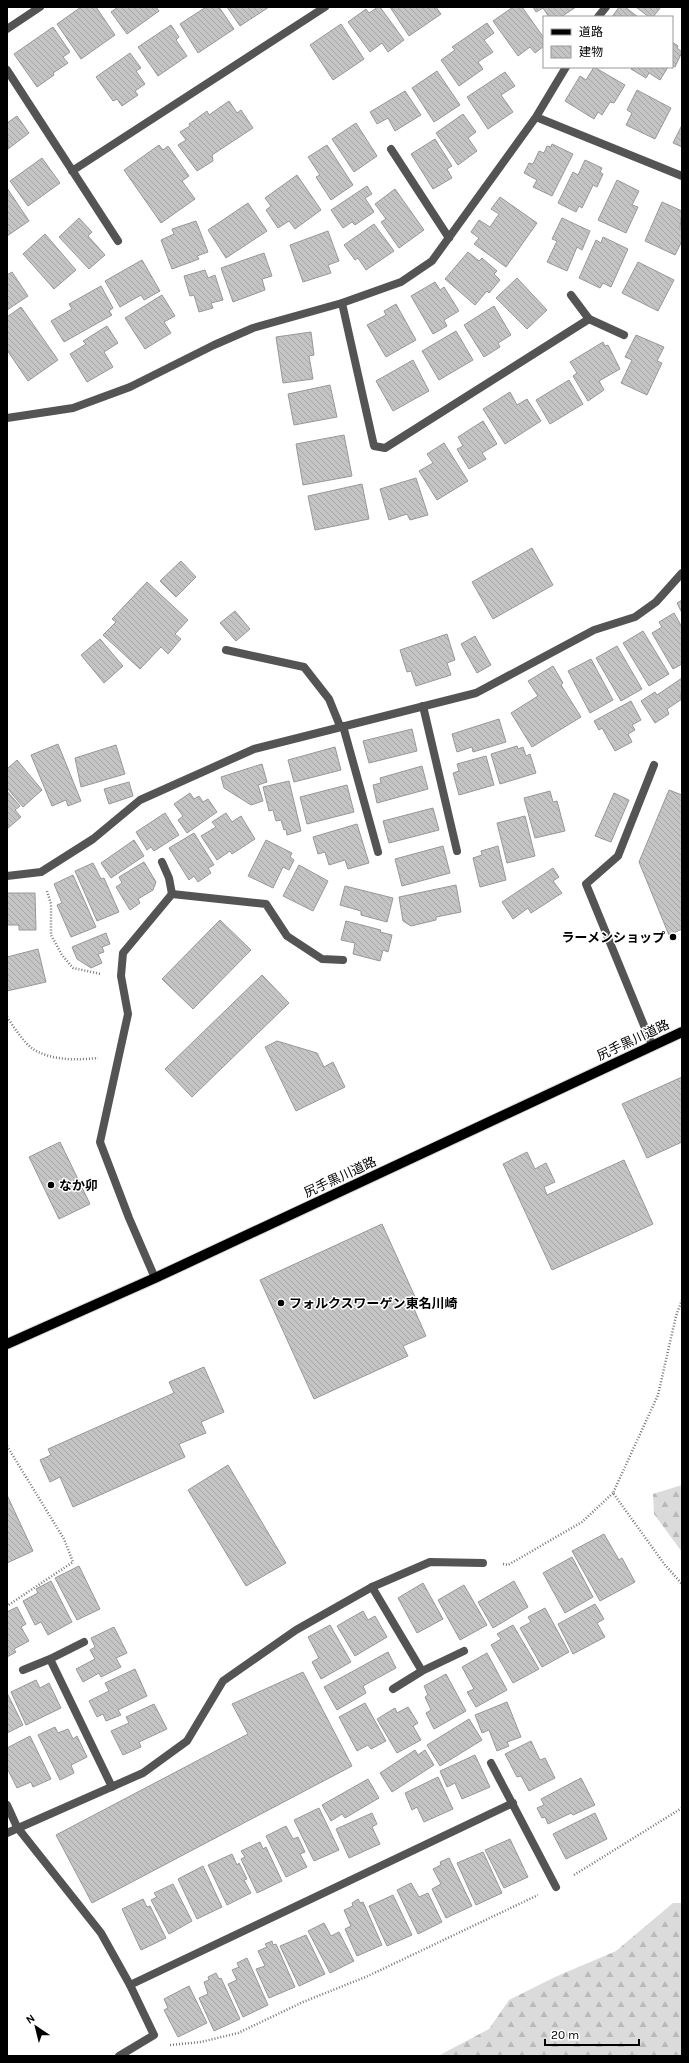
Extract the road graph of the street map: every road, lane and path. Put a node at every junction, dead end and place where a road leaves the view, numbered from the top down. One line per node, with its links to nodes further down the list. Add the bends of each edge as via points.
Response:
1 (40, 7): 5 (street)
2 (325, 7): 10 (street)
3 (606, 7): 4 (street)
4 (599, 16)
5 (7, 29)
6 (565, 68): 8 (street)
7 (7, 70): 10 (street)
8 (536, 117): 11 (street); 12 (street)
9 (391, 149): 12 (street)
10 (72, 171): 13 (street)
11 (682, 176)
12 (449, 238): 15 (street, via 432,261 401,282)
13 (118, 241)
14 (571, 296): 16 (street)
15 (342, 303): 16 (street, via 374,446 385,448); 18 (street, via 253,328 130,387 73,408)
16 (589, 319): 17 (street)
17 (624, 336)
18 (7, 418)
19 (682, 573): 21 (street, via 656,602 635,616 594,630 476,693)
20 (226, 650): 22 (street, via 304,667 329,699)
21 (422, 706): 22 (street); 24 (street)
22 (341, 726): 25 (street); 27 (street, via 254,749 140,800 93,839)
23 (654, 765): 34 (street, via 618,856 586,884)
24 (457, 851)
25 (378, 852)
26 (162, 862): 29 (street)
27 (41, 872): 28 (street); 31 (path, via 51,904 51,935 62,955 73,968)
28 (7, 876)
29 (172, 894): 30 (street, via 266,904 288,936 322,959); 31 (street, via 123,953)
30 (343, 960)
31 (121, 976): 35 (street, via 128,1014)
32 (7, 1017): 35 (path, via 33,1048 52,1056 74,1060)
33 (682, 1032): 34 (main road, 尻手黒川道路)
34 (652, 1045): 36 (main road, 尻手黒川道路)
35 (119, 1056): 36 (street, via 100,1142)
36 (155, 1278): 38 (main road, 尻手黒川道路)
37 (682, 1300): 40 (path, via 658,1395)
38 (7, 1344)
39 (7, 1446): 44 (path, via 64,1540 73,1562)
40 (613, 1493): 41 (path, via 582,1522 508,1565); 42 (path, via 665,1565)
41 (483, 1562): 43 (street, via 430,1562)
42 (682, 1584)
43 (372, 1587): 49 (street); 52 (street, via 296,1630 223,1681 187,1741 143,1773)
44 (7, 1606)
45 (84, 1642): 47 (street)
46 (464, 1651): 49 (street)
47 (50, 1659): 48 (street); 52 (street)
48 (23, 1670)
49 (422, 1671): 50 (street)
50 (393, 1689)
51 (492, 1763): 53 (street)
52 (112, 1786): 56 (street)
53 (513, 1803): 58 (street); 59 (street)
54 (7, 1805): 56 (street)
55 (682, 1808): 58 (path)
56 (17, 1827): 57 (street); 59 (street, via 101,1934)
57 (7, 1833)
58 (556, 1887): 60 (path, via 368,1976 303,2002 238,2033 169,2046)
59 (130, 1985): 60 (street)
60 (154, 2035): 61 (street)
61 (119, 2056)

